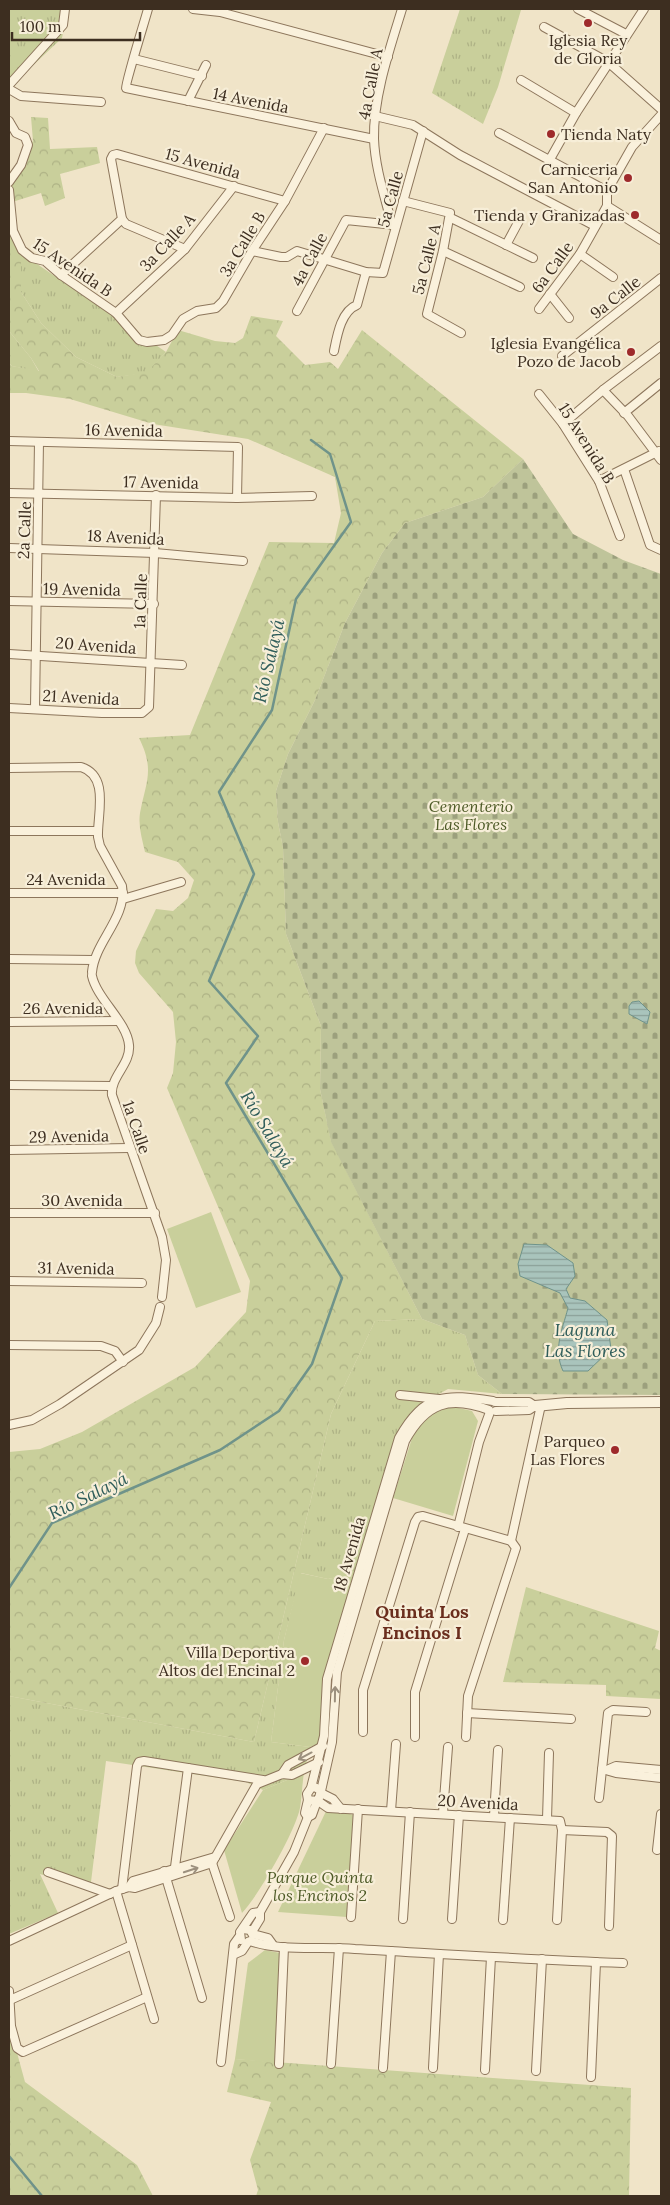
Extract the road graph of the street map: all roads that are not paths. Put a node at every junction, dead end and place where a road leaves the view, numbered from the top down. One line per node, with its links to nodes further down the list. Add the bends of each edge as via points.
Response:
1 (65, 9): 16 (street, via 62,26)
2 (148, 9): 11 (street)
3 (194, 9): 7 (street)
4 (402, 9): 10 (street, 4a Calle A)
5 (578, 9): 9 (street)
6 (644, 9): 9 (street)
7 (220, 11): 10 (street)
8 (544, 27): 12 (street)
9 (626, 34): 12 (street)
10 (388, 57): 23 (street, 4a Calle A)
11 (134, 59): 14 (street); 18 (street, 14 Avenida, via 126,88)
12 (608, 62): 20 (street); 21 (street)
13 (206, 65): 14 (street)
14 (202, 76): 18 (street)
15 (520, 80): 21 (street)
16 (9, 85)
17 (9, 89): 19 (street, via 21,96)
18 (188, 101): 25 (street, 14 Avenida)
19 (101, 102)
20 (661, 109)
21 (576, 113): 29 (street)
22 (661, 115): 33 (street, via 632,147)
23 (375, 116): 26 (street, via 413,125); 28 (street, 4a Calle A)
24 (9, 121): 30 (street, via 28,145 21,165)
25 (324, 128): 28 (street, 14 Avenida); 34 (street, 3a Calle B)
26 (423, 131): 35 (street, 5a Calle); 41 (street, via 525,191)
27 (499, 133): 29 (street)
28 (374, 139): 40 (street, 4a Calle A, via 379,171)
29 (549, 161): 33 (street)
30 (9, 182)
31 (234, 186): 34 (street, 15 Avenida); 38 (street, 15 Avenida, via 112,155); 44 (street, 3a Calle A)
32 (9, 190): 51 (street, 15 Avenida B, via 13,230 22,250 45,262)
33 (607, 191): 36 (street)
34 (285, 201): 45 (street, 3a Calle B)
35 (403, 201): 37 (street); 40 (street, 5a Calle)
36 (607, 206): 41 (street, 6a Calle); 42 (street)
37 (449, 215): 43 (street); 46 (street, 5a Calle A)
38 (122, 219): 44 (street, via 126,224); 51 (street)
39 (520, 219): 43 (street)
40 (395, 225): 49 (street, 4a Calle, via 346,220); 50 (street, 5a Calle, via 383,273)
41 (595, 226): 47 (street, 6a Calle)
42 (661, 240)
43 (506, 245): 48 (street)
44 (185, 249): 58 (street, 3a Calle A)
45 (252, 251): 49 (street, via 281,257 297,251); 61 (street, 3a Calle B, via 223,302 216,308 197,311 183,319 172,335)
46 (443, 251): 54 (street); 60 (street, 5a Calle A, via 427,314)
47 (580, 254): 52 (street); 55 (street, 6a Calle)
48 (533, 258)
49 (326, 260): 50 (street); 57 (street, 4a Calle)
50 (366, 272): 63 (street, via 357,305 348,310)
51 (61, 276): 58 (street, 15 Avenida B)
52 (613, 277)
53 (661, 278): 64 (street, 9a Calle)
54 (520, 287)
55 (550, 294): 56 (street, 6a Calle); 59 (street)
56 (539, 309)
57 (297, 311)
58 (116, 313): 61 (street, 15 Avenida B, via 139,340)
59 (569, 318)
60 (461, 333)
61 (156, 342)
62 (661, 346): 66 (street)
63 (334, 351)
64 (562, 356)
65 (661, 383): 68 (street)
66 (603, 390): 68 (street); 69 (street)
67 (539, 394): 69 (street, 15 Avenida B)
68 (624, 413): 72 (street)
69 (563, 424): 75 (street, 15 Avenida B)
70 (9, 441): 71 (street, 16 Avenida)
71 (39, 442): 77 (street, 2a Calle); 80 (street, 16 Avenida, via 238,447)
72 (659, 451): 73 (street); 74 (street)
73 (661, 460)
74 (624, 469): 75 (street); 84 (street, via 650,545)
75 (599, 481): 81 (street, 15 Avenida B)
76 (9, 493): 77 (street, 17 Avenida)
77 (38, 494): 78 (street, 17 Avenida); 83 (street, 2a Calle)
78 (156, 495): 80 (street, 17 Avenida); 85 (street, 1a Calle)
79 (312, 496): 80 (street, 17 Avenida)
80 (237, 498)
81 (620, 536)
82 (9, 548): 83 (street, 18 Avenida)
83 (37, 549): 85 (street, 18 Avenida); 88 (street, 2a Calle)
84 (661, 550)
85 (155, 553): 86 (street, 18 Avenida); 89 (street, 1a Calle)
86 (243, 561)
87 (9, 601): 88 (street, 19 Avenida)
88 (36, 602): 89 (street, 19 Avenida); 91 (street, 2a Calle)
89 (154, 604): 92 (street, 1a Calle)
90 (9, 654): 91 (street, 20 Avenida)
91 (36, 654): 92 (street, 20 Avenida); 96 (street, 2a Calle)
92 (151, 663): 93 (street, 20 Avenida); 94 (street, 1a Calle)
93 (182, 665)
94 (149, 707): 96 (street, 21 Avenida, via 142,713)
95 (9, 708): 96 (street, 21 Avenida)
96 (35, 708)
97 (9, 768): 99 (street, via 81,767 88,770 99,783)
98 (9, 831): 99 (street)
99 (98, 832): 102 (street, via 100,846 122,886)
100 (181, 882): 102 (street, 24 Avenida)
101 (9, 893): 102 (street, 24 Avenida)
102 (123, 896): 104 (street, 1a Calle, via 112,927)
103 (9, 959): 104 (street)
104 (93, 960): 106 (street, 1a Calle, via 92,974)
105 (9, 1022): 106 (street, 26 Avenida)
106 (118, 1022): 108 (street, 1a Calle, via 128,1037 130,1051)
107 (9, 1085): 108 (street)
108 (111, 1086): 109 (street, 1a Calle)
109 (129, 1148): 110 (street, 29 Avenida); 112 (street, 1a Calle)
110 (9, 1150)
111 (9, 1213): 112 (street, 30 Avenida)
112 (155, 1213): 115 (street, 1a Calle, via 166,1260)
113 (9, 1282): 114 (street, 31 Avenida)
114 (142, 1283)
115 (162, 1297)
116 (160, 1307): 118 (street, via 147,1339)
117 (9, 1345): 118 (street, via 101,1346 115,1351)
118 (123, 1362): 125 (street, via 32,1420)
119 (400, 1395): 120 (street)
120 (439, 1399): 121 (street, 18 Avenida, via 458,1396); 136 (street, 18 Avenida, via 416,1415 404,1429 396,1447 327,1679)
121 (494, 1401): 123 (street, 18 Avenida); 124 (street, via 488,1404)
122 (661, 1402): 123 (street, 18 Avenida)
123 (538, 1405): 124 (street, 18 Avenida, via 529,1410); 127 (street)
124 (492, 1411): 126 (street, via 479,1442); 134 (street, 18 Avenida, one-way to 124, via 337,1672 405,1441 424,1415 449,1402 474,1404)
125 (9, 1425)
126 (462, 1528): 127 (street); 131 (street, via 423,1516 415,1522 363,1690); 132 (street, via 415,1692)
127 (511, 1541): 129 (street, via 516,1548 468,1696)
128 (646, 1712): 143 (street, via 613,1710 608,1713)
129 (467, 1713): 130 (street); 133 (street)
130 (571, 1719)
131 (363, 1732)
132 (415, 1737)
133 (466, 1737)
134 (332, 1742): 136 (street); 140 (street, 18 Avenida)
135 (396, 1744): 154 (street)
136 (322, 1747): 141 (street, 18 Avenida); 145 (street, one-way to 145, via 288,1765)
137 (448, 1747): 156 (street)
138 (498, 1750): 159 (street)
139 (549, 1753): 161 (street)
140 (330, 1755): 141 (street); 149 (street, 18 Avenida)
141 (318, 1762): 145 (street, via 292,1775); 148 (street, 18 Avenida)
142 (188, 1768): 147 (street); 165 (street); 168 (street, via 144,1761 137,1766)
143 (605, 1769): 144 (street, via 616,1766); 146 (street); 150 (street)
144 (661, 1770)
145 (282, 1774): 147 (street)
146 (661, 1778)
147 (263, 1780): 164 (street, via 254,1789)
148 (311, 1788): 149 (street); 151 (street, 18 Avenida, via 307,1794)
149 (321, 1792): 151 (street, 18 Avenida); 152 (street)
150 (599, 1798)
151 (314, 1800): 152 (street, 20 Avenida, via 328,1808); 169 (street, 18 Avenida, via 306,1813 308,1818 294,1852)
152 (340, 1808): 153 (street, 20 Avenida)
153 (358, 1809): 154 (street, 20 Avenida); 171 (street)
154 (392, 1811): 155 (street, 20 Avenida)
155 (410, 1812): 156 (street, 20 Avenida); 172 (street)
156 (443, 1814): 158 (street, 20 Avenida)
157 (661, 1814): 163 (street)
158 (459, 1815): 159 (street, 20 Avenida); 173 (street)
159 (494, 1816): 160 (street, 20 Avenida)
160 (510, 1818): 161 (street, 20 Avenida); 174 (street)
161 (547, 1820): 162 (street, via 560,1821)
162 (562, 1830): 175 (street); 176 (street, via 607,1832 612,1836)
163 (657, 1850)
164 (214, 1860): 165 (street); 167 (street, one-way to 164); 170 (street)
165 (175, 1867): 167 (street)
166 (48, 1872): 168 (street)
167 (165, 1874): 168 (street, via 133,1880); 193 (street)
168 (119, 1890): 180 (street); 181 (street)
169 (260, 1912): 177 (street, via 253,1914); 179 (street)
170 (230, 1917)
171 (351, 1917)
172 (403, 1919)
173 (452, 1919)
174 (503, 1920)
175 (557, 1920)
176 (609, 1926)
177 (243, 1929): 178 (street); 179 (street)
178 (239, 1937): 179 (street, via 242,1941); 185 (street, via 234,1944)
179 (251, 1937): 182 (street, via 268,1938 273,1945); 185 (street, via 242,1951)
180 (9, 1941)
181 (132, 1945): 192 (street); 194 (street)
182 (284, 1947): 183 (street); 197 (street)
183 (339, 1948): 184 (street); 198 (street)
184 (391, 1951): 186 (street); 199 (street)
185 (235, 1954): 196 (street)
186 (439, 1954): 187 (street); 200 (street)
187 (491, 1957): 188 (street); 201 (street)
188 (542, 1959): 189 (street); 202 (street)
189 (596, 1962): 190 (street); 203 (street)
190 (623, 1963)
191 (9, 1991): 194 (street)
192 (147, 1997): 194 (street, via 23,2052 17,2048 11,2026); 195 (street)
193 (202, 1998)
194 (10, 2000)
195 (154, 2020)
196 (221, 2062)
197 (279, 2064)
198 (331, 2064)
199 (382, 2068)
200 (433, 2068)
201 (485, 2070)
202 (536, 2071)
203 (591, 2077)

